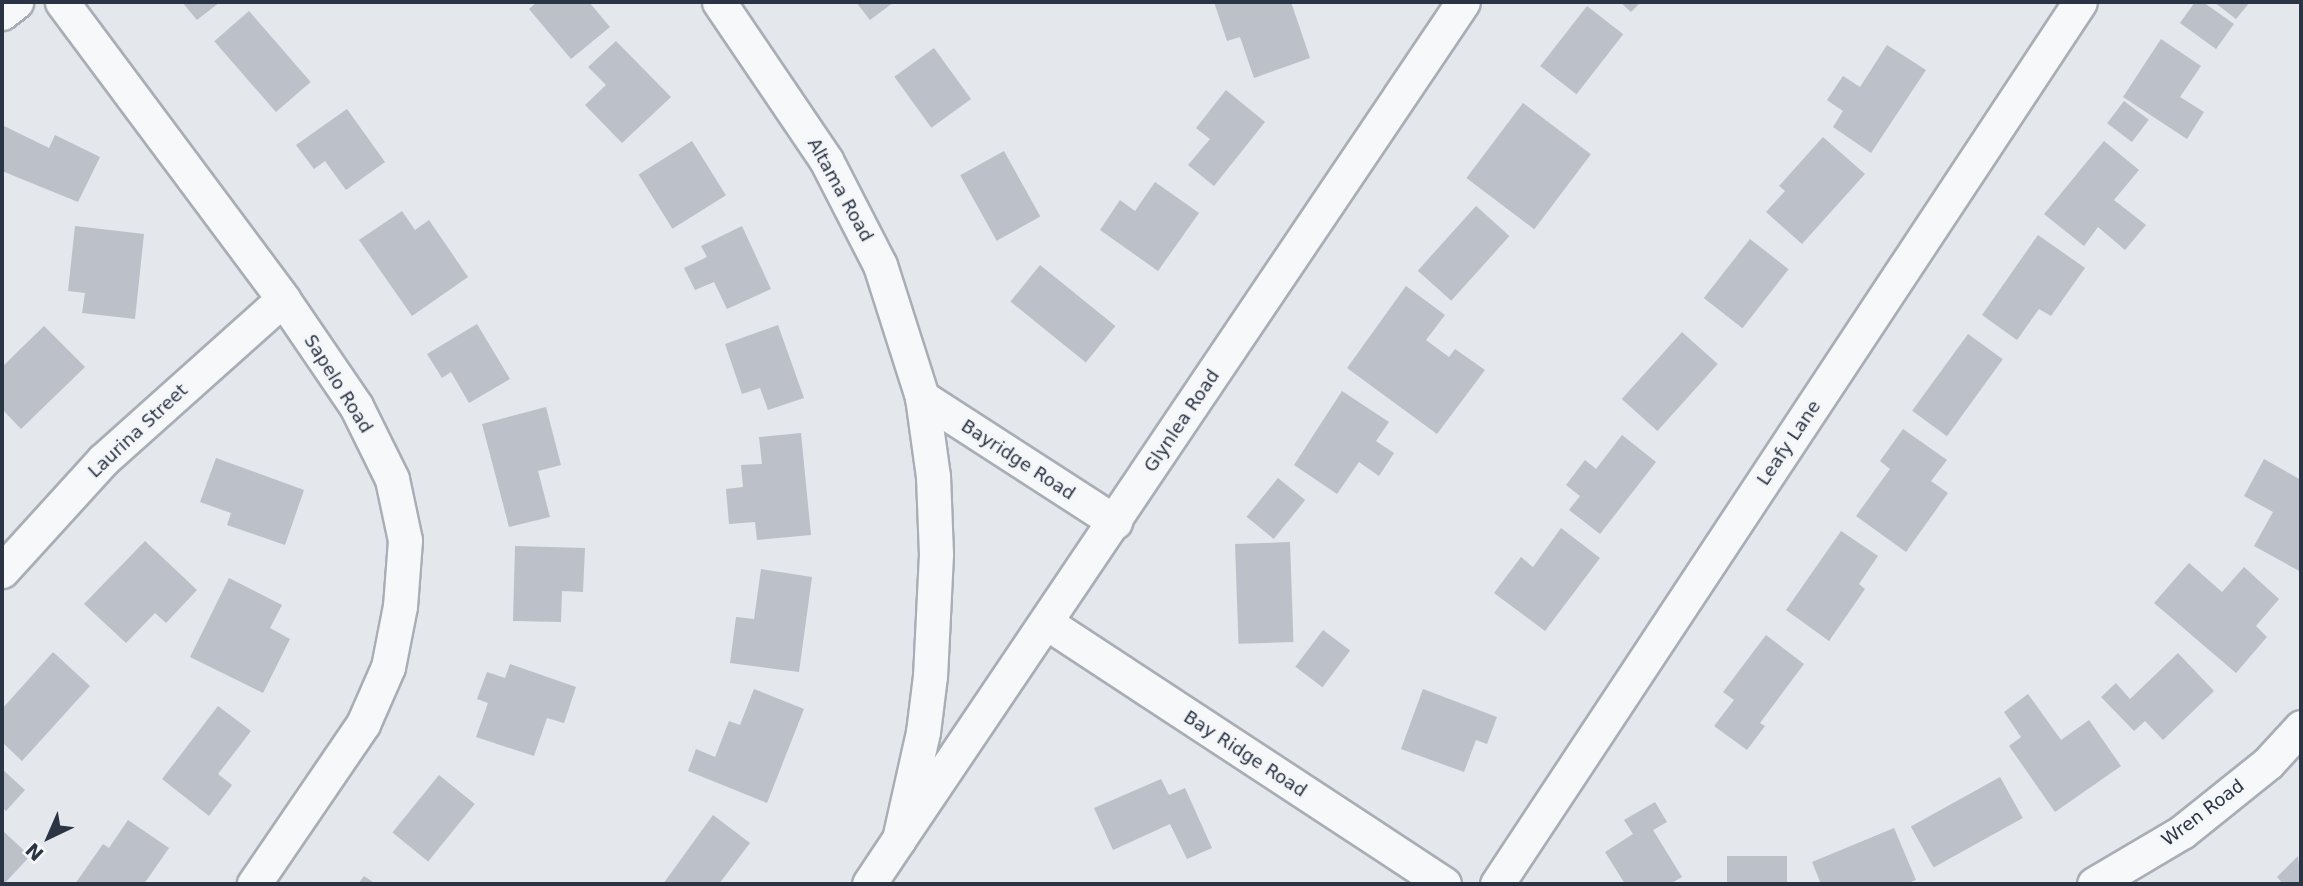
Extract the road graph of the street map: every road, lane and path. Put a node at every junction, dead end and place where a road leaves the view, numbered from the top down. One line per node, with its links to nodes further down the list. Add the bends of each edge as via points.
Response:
1 (16, 2): 6 (street)
2 (62, 2): 7 (street, Sapelo Road)
3 (719, 2): 8 (street, Altama Road, via 826,160 880,265)
4 (2080, 2): 17 (street, Leafy Lane)
5 (1461, 3): 9 (street, Glynlea Road)
6 (2, 13)
7 (283, 299): 10 (street, Laurina Street, via 103,460); 14 (street, Sapelo Road, via 356,406 393,480 405,540 400,607 388,667 363,724)
8 (922, 397): 9 (street, Bayridge Road); 13 (street, Glynlea Road, via 933,476 932,649 923,732)
9 (1115, 522): 11 (street, Glynlea Road)
10 (2, 571)
11 (1047, 623): 13 (street, Glynlea Road); 16 (street, Bay Ridge Road)
12 (2301, 727): 18 (street, Wren Road, via 2268,764 2182,832)
13 (899, 839): 15 (street, Glynlea Road)
14 (254, 884)
15 (869, 884)
16 (1444, 884)
17 (1497, 884)
18 (2094, 884)

